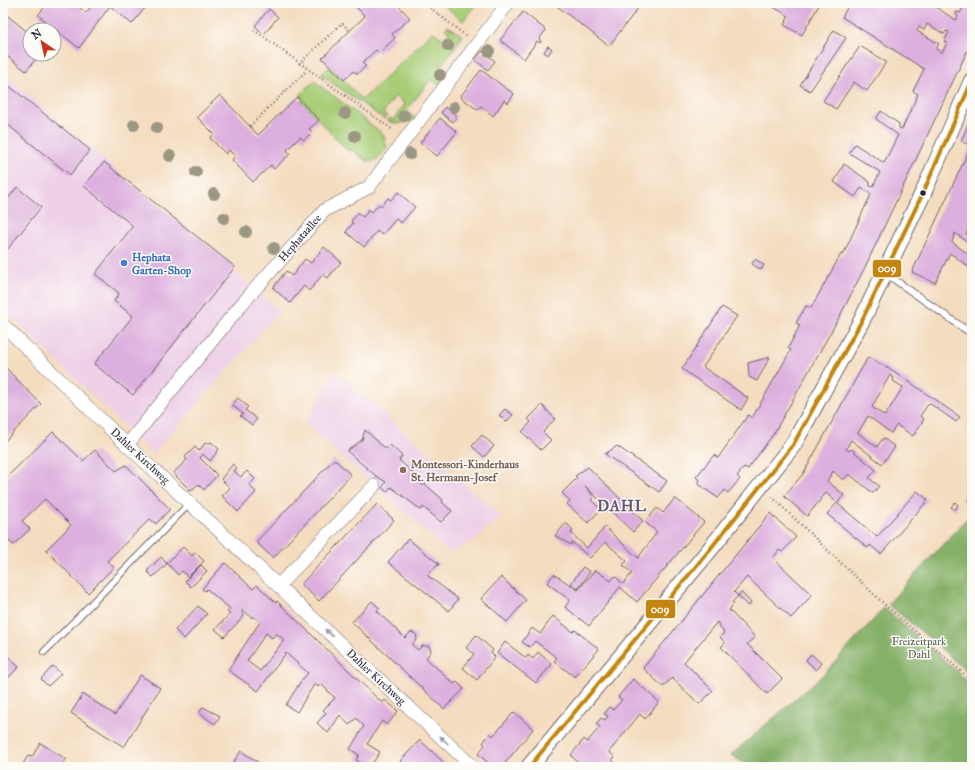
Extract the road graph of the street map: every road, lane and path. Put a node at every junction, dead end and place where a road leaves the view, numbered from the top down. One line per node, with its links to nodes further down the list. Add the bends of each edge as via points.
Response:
1 (424, 3): 5 (path)
2 (508, 3): 5 (street, Hephataallee)
3 (254, 30): 6 (path)
4 (350, 31): 6 (path, via 342,23)
5 (476, 43): 10 (street, Hephataallee)
6 (299, 64): 7 (path)
7 (307, 70): 9 (path); 10 (path)
8 (972, 81): 11 (street)
9 (250, 126)
10 (405, 139): 14 (street, Hephataallee, via 369,188 325,210 241,305)
11 (885, 273): 13 (lane); 16 (street, via 793,445)
12 (3, 326): 14 (street, Dahler Kirchweg)
13 (972, 334)
14 (127, 445): 17 (street, Dahler Kirchweg)
15 (374, 486): 18 (street)
16 (761, 487): 20 (path); 22 (street)
17 (190, 503): 18 (street, Dahler Kirchweg); 19 (lane)
18 (279, 585): 21 (street, Dahler Kirchweg, one-way to 18)
19 (44, 652)
20 (972, 683)
21 (473, 767)
22 (529, 767)

